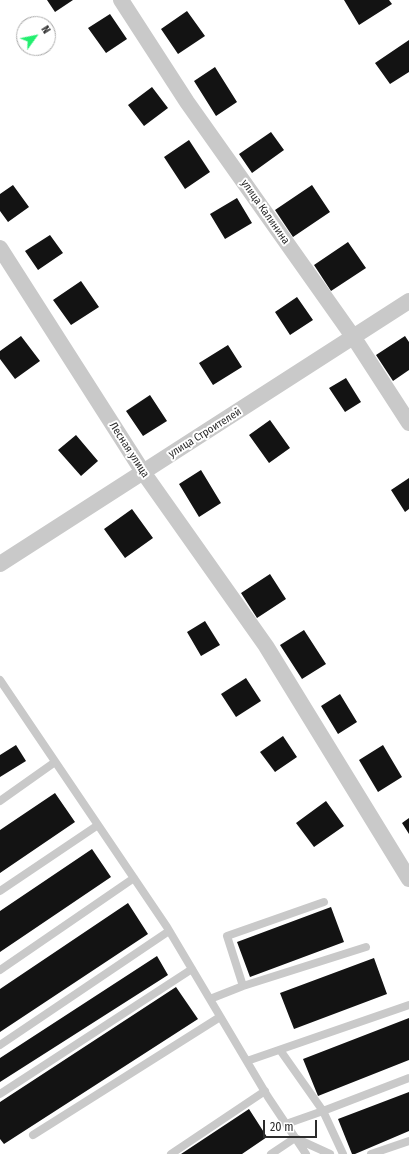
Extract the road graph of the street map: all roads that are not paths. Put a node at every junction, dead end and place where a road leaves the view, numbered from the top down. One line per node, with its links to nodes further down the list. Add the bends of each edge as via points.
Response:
1 (121, 0): 4 (street, улица Калинина, via 187,102)
2 (0, 248): 6 (street, Лесная улица)
3 (409, 302): 4 (street, улица Строителей)
4 (354, 338): 5 (street, улица Калинина); 6 (street, улица Строителей)
5 (409, 423)
6 (143, 472): 7 (street, улица Строителей); 13 (street, Лесная улица, via 266,646)
7 (0, 564)
8 (0, 680): 9 (lane)
9 (55, 762): 10 (lane); 11 (lane)
10 (0, 801)
11 (98, 825): 12 (lane); 14 (lane)
12 (134, 878): 16 (lane); 19 (lane)
13 (409, 879)
14 (0, 891)
15 (324, 902): 20 (lane, via 227,936)
16 (169, 931): 18 (lane); 24 (lane)
17 (366, 947): 20 (lane)
18 (192, 969): 21 (lane); 29 (lane)
19 (0, 970)
20 (243, 986): 21 (lane)
21 (210, 999): 23 (lane)
22 (409, 1005): 25 (lane)
23 (220, 1017): 26 (lane); 32 (lane)
24 (0, 1045)
25 (280, 1050): 26 (lane); 30 (lane)
26 (247, 1061): 28 (lane)
27 (409, 1078): 30 (lane)
28 (265, 1092): 31 (lane); 35 (lane)
29 (0, 1094)
30 (323, 1111): 31 (lane); 39 (lane)
31 (286, 1124): 33 (lane)
32 (33, 1135)
33 (295, 1138): 36 (lane); 37 (lane); 38 (lane)
34 (409, 1141): 40 (lane)
35 (171, 1154)
36 (271, 1154)
37 (306, 1154)
38 (330, 1154)
39 (343, 1154)
40 (371, 1154)

